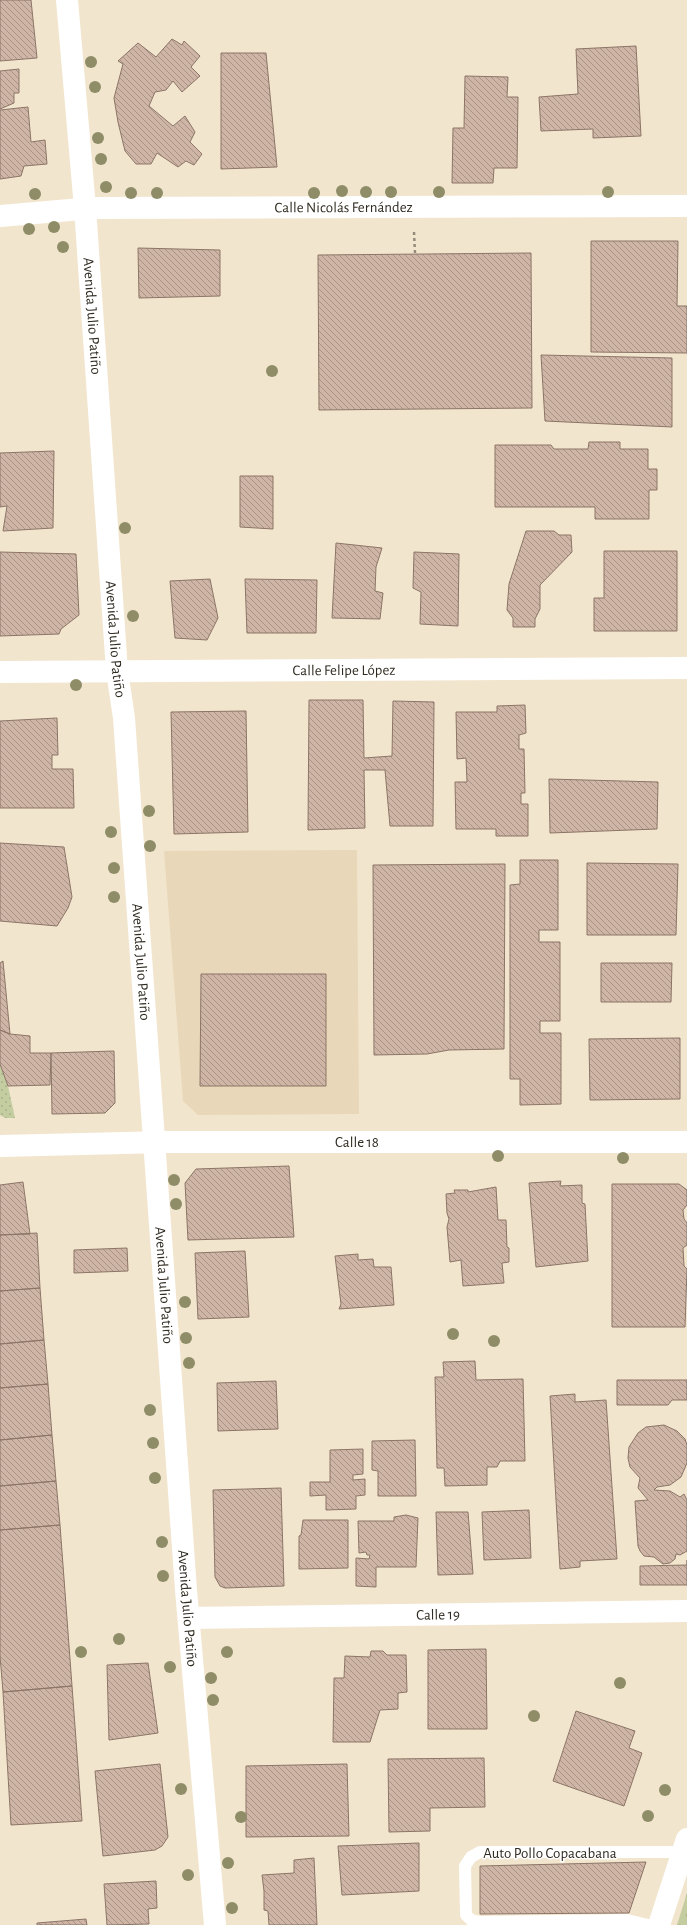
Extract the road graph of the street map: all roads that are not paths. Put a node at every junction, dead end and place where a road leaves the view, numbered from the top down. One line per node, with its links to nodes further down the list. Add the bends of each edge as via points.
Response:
1 (67, 0): 3 (street, Avenida Julio Patiño)
2 (687, 206): 3 (street, Calle Nicolás Fernández)
3 (85, 208): 4 (street, Calle Nicolás Fernández); 6 (street, Avenida Julio Patiño)
4 (0, 216)
5 (687, 668): 6 (street, Calle Felipe López)
6 (117, 671): 7 (street, Calle Felipe López); 9 (street, Avenida Julio Patiño, via 124,718)
7 (0, 672)
8 (0, 1130): 11 (street)
9 (154, 1142): 10 (street, Calle 18); 11 (street, Calle 18); 14 (street, Avenida Julio Patiño)
10 (687, 1142)
11 (27, 1145): 12 (street, Calle 18)
12 (0, 1146)
13 (687, 1611): 14 (street, Calle 19)
14 (190, 1618): 16 (street, Avenida Julio Patiño)
15 (685, 1845): 17 (lane, Auto Pollo Copacabana, via 480,1852 471,1857 465,1866 466,1915 471,1920 627,1920); 18 (street)
16 (215, 1925)
17 (648, 1925)
18 (659, 1925)

